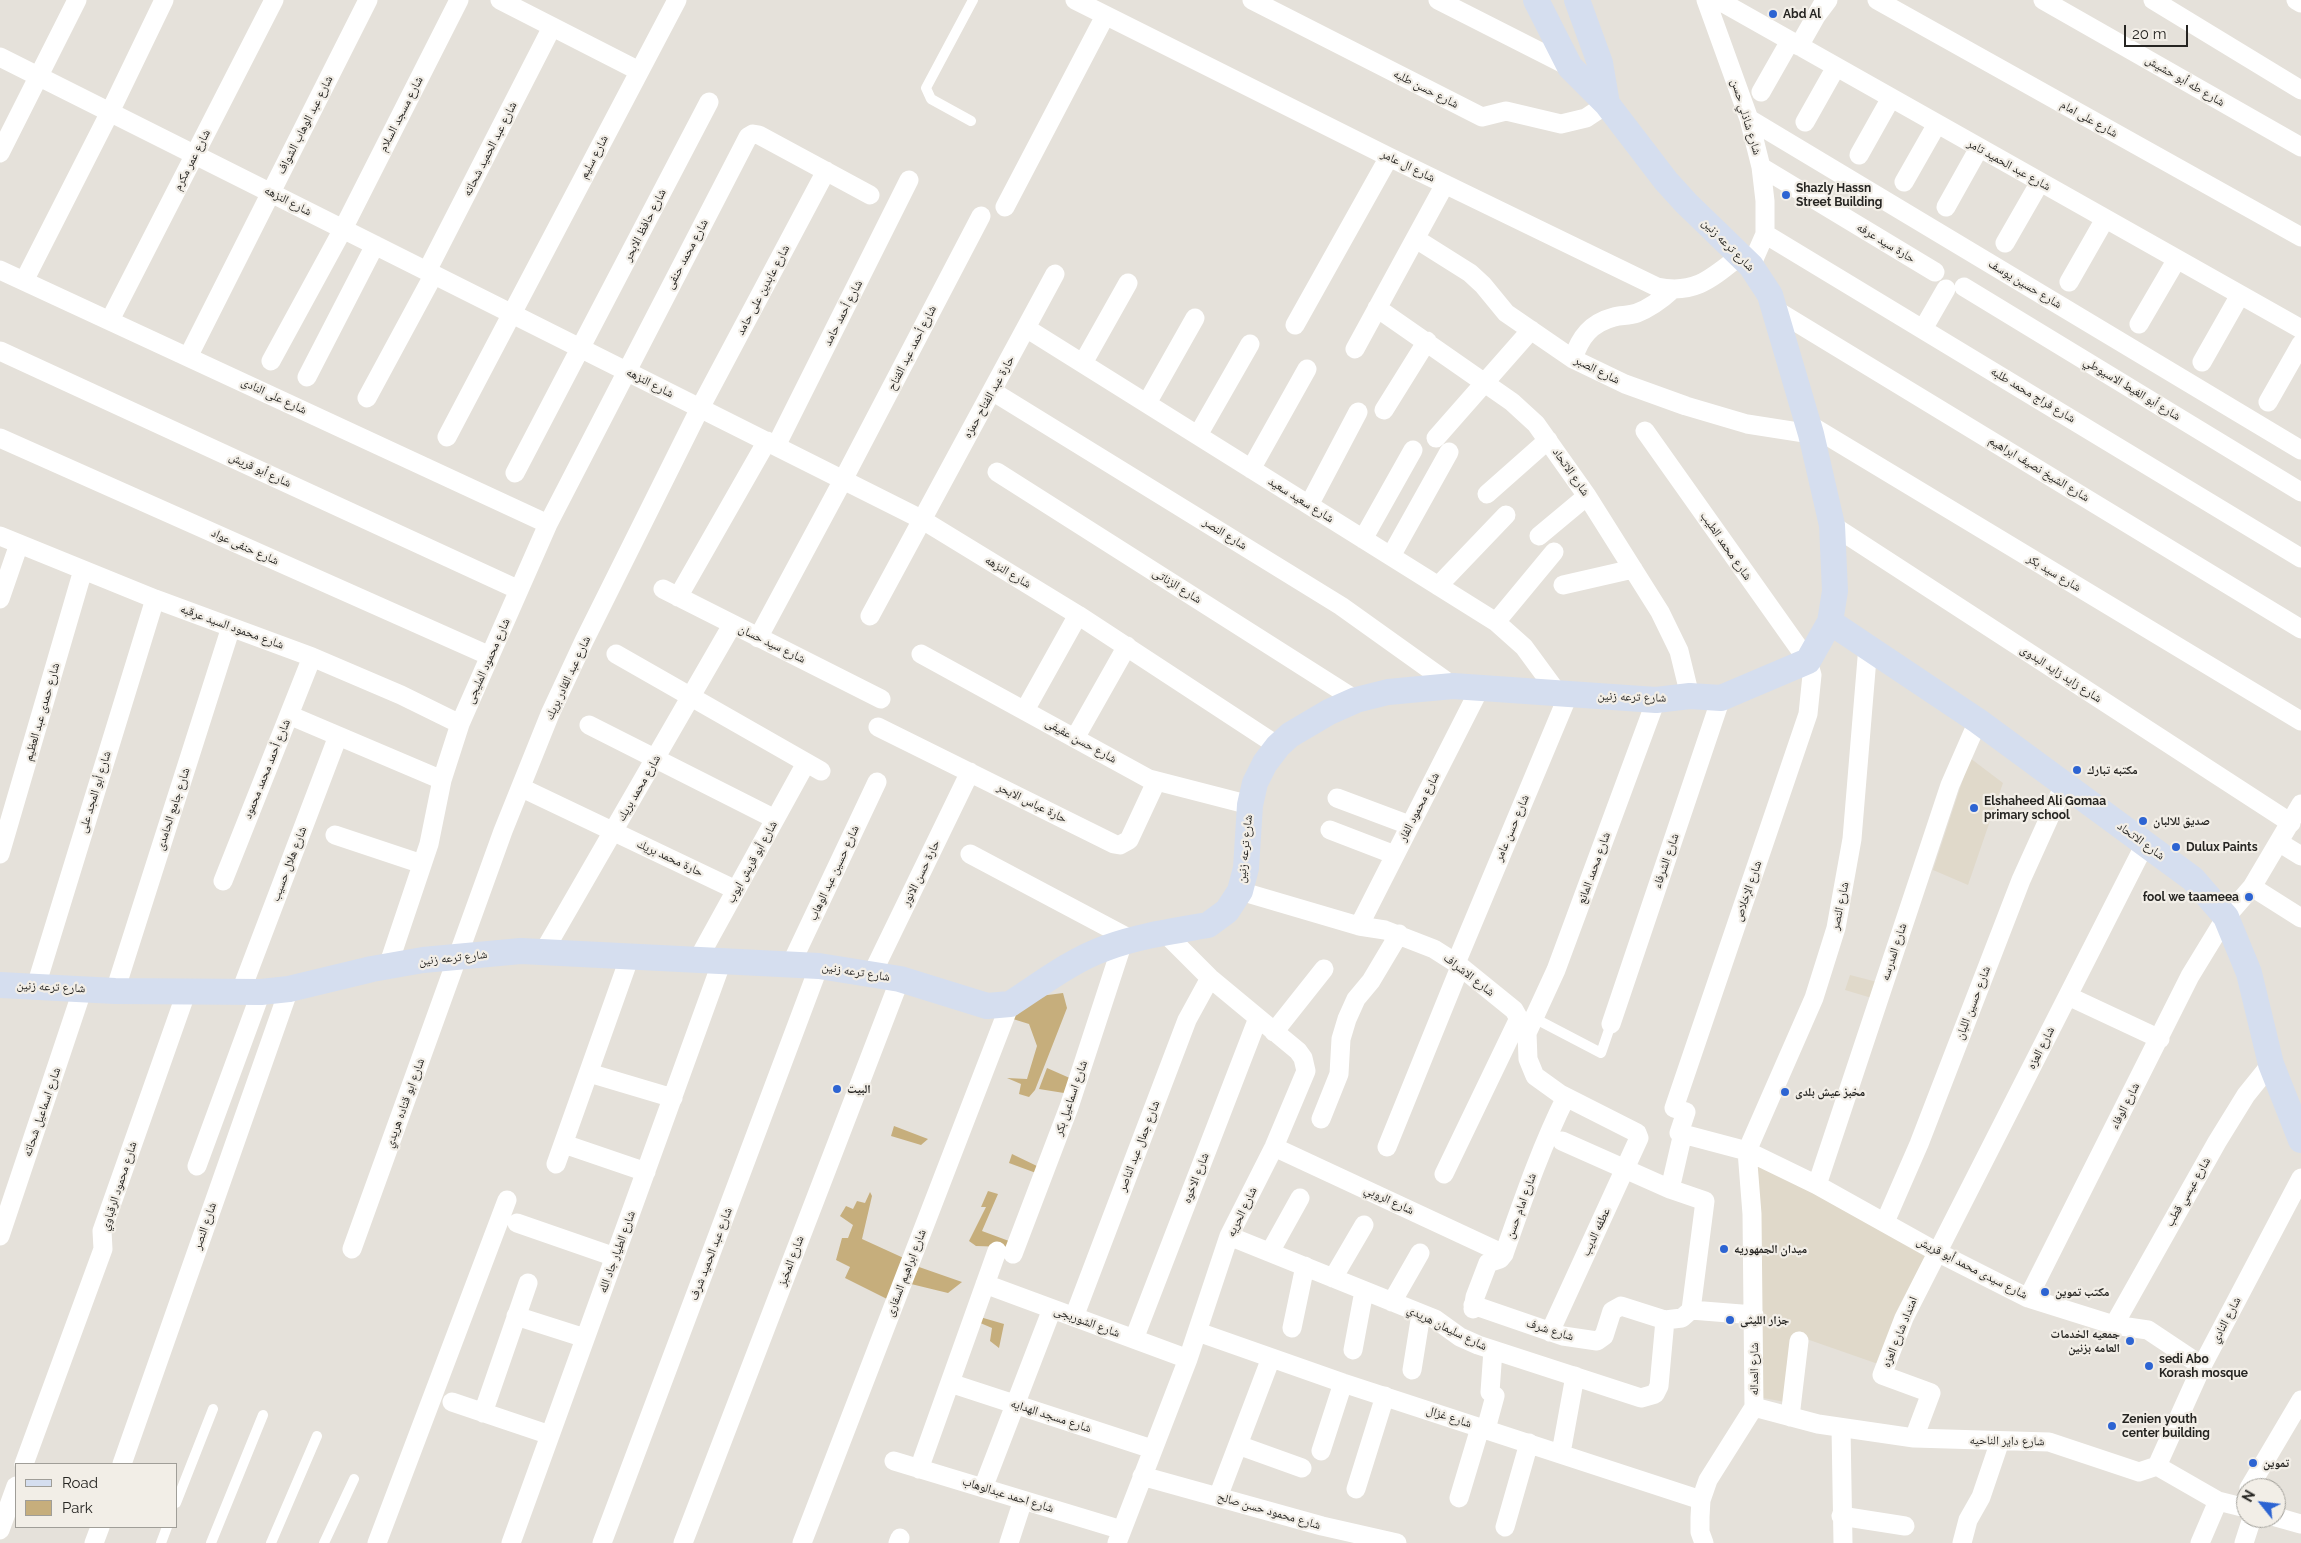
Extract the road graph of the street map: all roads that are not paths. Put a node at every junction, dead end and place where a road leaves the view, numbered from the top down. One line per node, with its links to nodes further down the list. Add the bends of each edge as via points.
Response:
1 (77, 0): 29 (street)
2 (164, 0): 35 (street)
3 (274, 0): 43 (street, شارع عمر مكرم)
4 (368, 0): 52 (street, شارع عبد الوهاب الشواف)
5 (459, 0): 58 (street, شارع مسجد السلام)
6 (500, 0): 23 (street)
7 (677, 0): 28 (street, شارع سليم)
8 (973, 0): 37 (lane, via 926,88 931,99)
9 (1075, 0): 22 (street, شارع ال عامر)
10 (1252, 0): 34 (street, شارع حسن طلبه, via 1482,117 1506,111 1561,124 1586,118)
11 (1438, 0): 26 (street)
12 (1536, 0): 26 (street, شارع ترعه زنين)
13 (1577, 0): 34 (street, شارع ترعه زنين, via 1600,63)
14 (1706, 0): 36 (street, شارع شاذلي حسن)
15 (1718, 0): 24 (street, شارع عبد الحميد تامر)
16 (1876, 0): 60 (street, شارع على امام)
17 (2043, 0): 40 (street, شارع طه أبو حشيش)
18 (2152, 0): 30 (street)
19 (2296, 0): 20 (street)
20 (2301, 3)
21 (1823, 5): 24 (street)
22 (1105, 16): 45 (street, شارع ال عامر); 54 (street)
23 (552, 26): 28 (street); 68 (street, شارع عبد الحميد شحاته)
24 (1795, 44): 27 (street, شارع عبد الحميد تامر); 31 (street)
25 (0, 57): 29 (street, شارع النزهه)
26 (1570, 67): 34 (street, شارع ترعه زنين)
27 (1836, 67): 32 (street, شارع عبد الحميد تامر); 38 (street)
28 (640, 71): 77 (street, شارع سليم)
29 (40, 76): 35 (street, شارع النزهه); 42 (street)
30 (2301, 90)
31 (1761, 92)
32 (1891, 98): 39 (street, شارع عبد الحميد تامر); 44 (street)
33 (709, 102): 89 (street, شارع حافظ الابحر)
34 (1607, 104): 65 (street, شارع ترعه زنين, via 1686,204)
35 (110, 112): 43 (street, شارع النزهه); 70 (street)
36 (1749, 119): 46 (street, شارع شاذلي حسن); 117 (street, شارع حسين يوسف)
37 (971, 121)
38 (1805, 122)
39 (1937, 124): 41 (street, شارع عبد الحميد تامر); 49 (street)
40 (2301, 147)
41 (1979, 148): 50 (street, شارع عبد الحميد تامر); 55 (street)
42 (0, 153)
43 (195, 154): 52 (street, شارع النزهه); 79 (street, شارع عمر مكرم)
44 (1859, 155)
45 (1390, 157): 51 (street, شارع ال عامر); 81 (street)
46 (1761, 167): 59 (street, شارع شاذلي حسن); 67 (street, حارة سيد عرفه)
47 (826, 171): 53 (street); 98 (street, شارع محمد حنفى, via 759,135 748,137); 105 (street, شارع عابدين على حامد)
48 (909, 180): 115 (street, شارع أحمد حامد)
49 (1904, 182)
50 (2040, 182): 57 (street, شارع عبد الحميد تامر); 62 (street)
51 (1444, 184): 61 (street); 73 (street, شارع ال عامر, via 1656,287)
52 (271, 193): 58 (street, شارع النزهه); 92 (street, شارع عبد الوهاب الشواف)
53 (870, 195)
54 (1005, 207)
55 (1946, 207)
56 (980, 216): 122 (street, شارع أحمد عبد الفتاح)
57 (2105, 219): 64 (street, شارع عبد الحميد تامر); 71 (street)
58 (343, 229): 63 (street, شارع النزهه); 94 (street, شارع مسجد السلام)
59 (1765, 234): 65 (street, شارع شاذلي حسن); 83 (street, شارع فراج محمد طلبه)
60 (2301, 237)
61 (1416, 239): 75 (street); 85 (street, شارع الصبر, via 1470,273 1506,313)
62 (2005, 243)
63 (375, 245): 68 (street, شارع النزهه); 99 (street)
64 (2177, 259): 74 (street, شارع عبد الحميد تامر); 80 (street)
65 (1746, 261): 73 (street, شارع ال عامر, via 1703,284); 76 (street, شارع ترعه زنين, via 1770,295)
66 (0, 270): 70 (street, شارع على النادى)
67 (1935, 272)
68 (431, 273): 77 (street, شارع النزهه); 102 (street, شارع عبد الحميد شحاته)
69 (1055, 274): 82 (street, حارة عبد الفتاح حمزه)
70 (24, 281): 79 (street, شارع على النادى)
71 (2069, 282)
72 (1128, 283): 96 (street)
73 (1672, 290): 93 (street, via 1635,314 1599,322 1586,331)
74 (2240, 295): 84 (street, شارع عبد الحميد تامر); 95 (street)
75 (1378, 308): 86 (street, شارع الاتحاد); 90 (street)
76 (1776, 310): 108 (street, شارع ترعه زنين); 152 (street, شارع الشيخ نصيف ابراهيم)
77 (511, 313): 89 (street, شارع النزهه); 111 (street, شارع سليم)
78 (1195, 318): 104 (street)
79 (110, 320): 92 (street, شارع على النادى)
80 (2139, 324)
81 (1295, 325)
82 (1026, 328): 96 (street, شارع سعيد سعيد); 101 (street, حارة عبد الفتاح حمزه)
83 (1923, 329): 123 (street, شارع أبو الغيط الاسيوطي, via 1955,288); 137 (street, شارع فراج محمد طلبه)
84 (2301, 329)
85 (1531, 330): 93 (street, شارع الصبر); 100 (street)
86 (1427, 341): 100 (street, شارع الاتحاد); 106 (street)
87 (1250, 344): 110 (street)
88 (2301, 344): 103 (street)
89 (581, 348): 98 (street, شارع النزهه); 121 (street, شارع حافظ الابحر)
90 (1355, 349)
91 (0, 351): 142 (street, شارع أبو قريش)
92 (188, 357): 129 (street, شارع على النادى)
93 (1573, 359): 108 (street, شارع الصبر, via 1625,384 1686,406 1747,424)
94 (271, 361)
95 (2202, 362)
96 (1083, 363): 104 (street, شارع سعيد سعيد)
97 (1307, 369): 119 (street)
98 (626, 371): 105 (street, شارع النزهه); 129 (street, شارع محمود المليجى)
99 (307, 378)
100 (1485, 382): 113 (street); 114 (street, شارع الاتحاد, via 1529,416)
101 (992, 392): 128 (street, حارة عبد الفتاح حمزه); 161 (street, شارع النصر, via 1341,606)
102 (368, 398)
103 (2268, 402)
104 (1147, 404): 110 (street, شارع سعيد سعيد)
105 (700, 408): 115 (street, شارع النزهه); 186 (street, شارع عبد القادر بريك, via 580,649 550,714)
106 (1384, 410)
107 (1358, 412): 126 (street)
108 (1809, 429): 130 (street, شارع ترعه زنين); 173 (street, شارع سيد بكر)
109 (1645, 431): 160 (street, شارع محمد الطيب)
110 (1198, 435): 119 (street, شارع سعيد سعيد)
111 (447, 437)
112 (0, 438): 158 (street, شارع حنفى عواد)
113 (1436, 438)
114 (1548, 440): 124 (street); 125 (street, شارع الاتحاد)
115 (771, 444): 122 (street, شارع النزهه); 143 (street, شارع أحمد حامد)
116 (1413, 450): 133 (street)
117 (2301, 450)
118 (1449, 452): 136 (street)
119 (1251, 469): 126 (street, شارع سعيد سعيد)
120 (997, 472): 168 (street, شارع الزناتى)
121 (515, 473)
122 (843, 480): 128 (street, شارع النزهه); 153 (street, شارع أحمد عبد الفتاح)
123 (2301, 492)
124 (1487, 494)
125 (1587, 496): 132 (street); 138 (street, شارع الاتحاد)
126 (1309, 505): 133 (street, شارع سعيد سعيد)
127 (1506, 515): 141 (street)
128 (922, 520): 146 (street, شارع النزهه); 147 (street, حارة عبد الفتاح حمزه)
129 (548, 524): 142 (street, شارع محمود المليجى)
130 (1832, 525): 149 (street, شارع ترعه زنين, via 1835,591); 191 (street, شارع زايد زايد البدوى)
131 (0, 536): 134 (street, شارع محمود السيد عرقبه)
132 (1539, 536)
133 (1363, 539): 136 (street, شارع سعيد سعيد)
134 (19, 544): 139 (street, شارع محمود السيد عرقبه); 144 (street)
135 (1554, 552): 148 (street)
136 (1391, 556): 141 (street, شارع سعيد سعيد)
137 (2301, 558)
138 (1633, 569): 140 (street); 164 (street, شارع الاتحاد, via 1660,612 1679,651)
139 (83, 570): 145 (street, شارع محمود السيد عرقبه); 198 (street, شارع حمدى عبد العظيم)
140 (1563, 584)
141 (1438, 586): 148 (street, شارع سعيد سعيد)
142 (519, 590): 158 (street, شارع محمود المليجى)
143 (670, 593): 150 (street, شارع سيد حسان)
144 (0, 599)
145 (155, 599): 151 (street, شارع محمود السيد عرقبه); 226 (street, شارع أبو المجد على)
146 (1078, 615): 154 (street, شارع النزهه); 170 (street)
147 (870, 616)
148 (1496, 622): 163 (street, شارع سعيد سعيد, via 1524,647)
149 (1830, 622): 155 (street, شارع الاتحاد); 160 (street, شارع ترعه زنين)
150 (732, 625): 153 (street, شارع سيد حسان); 165 (street, شارع محمد بريك)
151 (232, 628): 159 (street, شارع محمود السيد عرقبه); 229 (street, شارع جامع الحامدى)
152 (2301, 629)
153 (758, 638): 167 (street, شارع سيد حسان)
154 (1126, 646): 178 (street); 179 (street, شارع النزهه)
155 (1868, 646): 172 (street, شارع الاتحاد); 250 (street, شارع النصر, via 1852,839 1836,928 1814,998)
156 (616, 654): 165 (street)
157 (921, 654): 170 (street, شارع حسن عفيفى)
158 (490, 656): 174 (street, شارع محمود المليجى)
159 (312, 657): 171 (street, شارع أحمد محمد محمود); 174 (street, شارع محمود السيد عرقبه)
160 (1808, 661): 166 (street, شارع ترعه زنين); 244 (street, شارع الإخلاص, via 1812,674 1808,714 1674,1108 1686,1112 1679,1132)
161 (1453, 686): 162 (street, شارع ترعه زنين); 168 (street, شارع ترعه زنين, via 1388,692)
162 (1480, 688): 163 (street, شارع ترعه زنين); 192 (street, شارع محمود الفار)
163 (1563, 692): 169 (street, شارع ترعه زنين); 218 (street, شارع حسن عامر)
164 (1690, 696): 166 (street, شارع ترعه زنين); 169 (street, شارع ترعه زنين)
165 (691, 697): 180 (street, شارع محمد بريك); 190 (street, شارع أبو قريش ايوب, via 814,767)
166 (1721, 698): 236 (street, شارع الشرفاء)
167 (881, 699)
168 (1356, 700): 179 (street, شارع ترعه زنين, via 1290,735)
169 (1656, 700): 235 (street, شارع محمد المانع, via 1556,970)
170 (1025, 710): 178 (street, شارع حسن عفيفى)
171 (289, 714): 177 (street); 203 (street, شارع أحمد محمد محمود)
172 (1978, 721): 185 (street, شارع الاتحاد); 257 (street, شارع المدرسه, via 1950,785)
173 (2301, 721)
174 (460, 724): 182 (street, شارع محمود المليجى)
175 (589, 725): 180 (street)
176 (878, 727): 181 (street, حارة عباس الابحر)
177 (338, 736): 182 (street); 230 (street, شارع هلال حسيب)
178 (1075, 738): 184 (street, شارع حسن عفيفى)
179 (1278, 746): 189 (street, شارع ترعه زنين, via 1255,783)
180 (656, 758): 190 (street); 194 (street, شارع محمد بريك)
181 (970, 772): 184 (street, حارة عباس الابحر, via 1120,845 1129,840); 222 (street, حارة حسن الانور)
182 (442, 780): 202 (street, شارع محمود المليجى)
183 (877, 782): 217 (street, شارع حسين عبد الوهاب)
184 (1156, 782): 189 (street, شارع حسن عفيفى)
185 (2064, 785): 197 (street, شارع الاتحاد); 261 (street, شارع حسين اللبان, via 2021,880 1919,1144)
186 (522, 788): 194 (street, حارة محمد بريك); 215 (street, شارع عبد القادر بريك)
187 (1337, 798): 192 (street)
188 (2301, 804): 191 (street, شارع الوفاء)
189 (1250, 805): 206 (street, شارع ترعه زنين, via 1246,868)
190 (776, 819): 205 (street, شارع أبو قريش ايوب)
191 (2291, 823): 196 (street, شارع الوفاء)
192 (1409, 825): 200 (street, شارع محمود الفار)
193 (1330, 830): 200 (street)
194 (614, 832): 205 (street, حارة محمد بريك); 213 (street, شارع محمد بريك)
195 (335, 835): 202 (street)
196 (2280, 843): 201 (street); 204 (street, شارع الوفاء)
197 (2145, 844): 207 (street, شارع الاتحاد, via 2193,879); 232 (street, شارع العزه)
198 (0, 854)
199 (970, 854): 212 (street)
200 (1394, 855): 209 (street, شارع محمود الفار)
201 (2301, 856)
202 (422, 864): 219 (street, شارع محمود المليجى)
203 (222, 881)
204 (2252, 887): 207 (street, شارع الوفاء); 208 (street)
205 (736, 890): 216 (street, شارع أبو قريش ايوب)
206 (1240, 891): 209 (street, شارع الاشراف); 210 (street, شارع ترعه زنين, via 1227,911 1208,925)
207 (2226, 916): 238 (street, شارع الوفاء, via 2190,976); 239 (street, شارع الاتحاد, via 2249,973)
208 (2301, 918)
209 (1359, 926): 211 (street, شارع الاشراف)
210 (1165, 933): 212 (street, شارع ترعه زنين); 223 (street, شارع الحريه)
211 (1398, 934): 218 (street, شارع الاشراف, via 1434,949); 243 (street, via 1371,981 1356,999 1347,1019 1341,1039 1339,1074)
212 (1127, 941): 233 (street, شارع ترعه زنين, via 1087,956); 275 (street, شارع اسماعيل بكر, via 1068,1107 1005,1252)
213 (544, 951): 214 (street, شارع ترعه زنين); 215 (street, شارع ترعه زنين)
214 (630, 956): 216 (street, شارع ترعه زنين); 240 (street)
215 (459, 957): 219 (street, شارع ترعه زنين); 266 (street, شارع ابو قتاده هريدي)
216 (710, 961): 217 (street, شارع ترعه زنين); 242 (street, شارع الطيار جاد الله)
217 (791, 964): 220 (street, شارع ترعه زنين)
218 (1458, 965): 235 (street, شارع الاشراف); 248 (street, شارع حسن عامر)
219 (388, 966): 228 (street, شارع ترعه زنين)
220 (819, 966): 222 (street, شارع ترعه زنين); 361 (street, شارع عبد الحميد شرف)
221 (1324, 969): 237 (street)
222 (872, 974): 224 (street, شارع ترعه زنين)
223 (1210, 978): 234 (street, شارع الحريه); 285 (street, شارع جمال عبد الناصر, via 1187,1020)
224 (900, 979): 233 (street, شارع ترعه زنين, via 987,1006); 362 (street, شارع المخبز)
225 (0, 985): 226 (street, شارع ترعه زنين)
226 (36, 986): 227 (street, شارع ترعه زنين)
227 (83, 988): 229 (street, شارع ترعه زنين); 264 (street, شارع اسماعيل شحاته)
228 (289, 989): 230 (street, شارع ترعه زنين); 325 (street, شارع النصر)
229 (115, 991): 231 (street, شارع ترعه زنين)
230 (251, 992): 231 (street, شارع ترعه زنين); 252 (street, شارع هلال حسيب)
231 (186, 993): 324 (street, شارع محمود الرقباوي, via 102,1231 103,1249)
232 (2068, 996): 238 (street); 268 (street, شارع العزه)
233 (1010, 1004): 363 (street, شارع ابراهيم السقارى)
234 (1258, 1018): 237 (street, شارع الحريه); 292 (street, شارع الاخوه)
235 (1527, 1023): 236 (lane, via 1601,1053); 241 (street, via 1528,1059 1535,1076); 255 (street, شارع محمد المانع)
236 (1611, 1024)
237 (1274, 1032): 249 (street, شارع الحريه, via 1298,1052 1306,1064)
238 (2160, 1039): 277 (street, شارع الوفاء)
239 (2271, 1064): 245 (street, شارع الاتحاد); 287 (street, شارع عيسي قطب, via 2246,1095 2217,1142)
240 (589, 1073): 242 (street); 247 (street)
241 (1566, 1097): 253 (street, عطفه الديب, via 1637,1133 1639,1138); 270 (street, شارع امام حسن, via 1550,1128)
242 (673, 1098): 254 (street, شارع الطيار جاد الله)
243 (1322, 1119)
244 (1683, 1133): 250 (street); 258 (street)
245 (2301, 1140)
246 (1562, 1141): 253 (street)
247 (564, 1144): 251 (street); 254 (street)
248 (1387, 1147)
249 (1274, 1148): 265 (street, شارع الحريه); 270 (street, شارع الروبي)
250 (1747, 1151): 257 (street, شارع سيدى محمد أبو قريش); 283 (street, شارع العداله)
251 (556, 1164)
252 (197, 1166)
253 (1624, 1170): 258 (street); 290 (street, عطفه الديب)
254 (646, 1172): 271 (street, شارع الطيار جاد الله)
255 (1444, 1174)
256 (2301, 1178): 298 (street, شارع النادي)
257 (1817, 1185): 261 (street, شارع سيدى محمد أبو قريش)
258 (1670, 1189): 281 (street, via 1705,1201)
259 (1300, 1198): 267 (street)
260 (507, 1200): 359 (street)
261 (1885, 1222): 268 (street, شارع سيدى محمد أبو قريش)
262 (517, 1223): 271 (street)
263 (1364, 1225): 273 (street)
264 (0, 1236)
265 (1229, 1236): 267 (street, شارع سليمان هريدي); 289 (street, شارع الحريه)
266 (352, 1249)
267 (1270, 1252): 272 (street, شارع سليمان هريدي)
268 (1937, 1252): 277 (street, شارع سيدى محمد أبو قريش); 316 (street, امتداد شارع العزه, via 1913,1298 1882,1376 1931,1393)
269 (1420, 1253): 278 (street)
270 (1504, 1254): 279 (street, شارع امام حسن, via 1488,1263)
271 (615, 1257): 291 (street, شارع الطيار جاد الله)
272 (1304, 1266): 273 (street, شارع سليمان هريدي); 288 (street)
273 (1333, 1278): 276 (street, شارع سليمان هريدي)
274 (528, 1283): 284 (street)
275 (985, 1284): 280 (street, شارع الشوربجى); 301 (street, شارع اسماعيل بكر)
276 (1364, 1291): 278 (street, شارع سليمان هريدي); 294 (street)
277 (2028, 1298): 287 (street, شارع سيدى محمد أبو قريش)
278 (1392, 1302): 282 (street, شارع سليمان هريدي)
279 (1473, 1307): 290 (street, شارع شرف)
280 (1052, 1309): 285 (street, شارع الشوربجى); 306 (street)
281 (1691, 1310): 283 (street); 286 (street, via 1682,1318)
282 (1421, 1314): 295 (street, شارع سليمان هريدي, via 1460,1337); 299 (street)
283 (1754, 1315): 307 (street, شارع العداله)
284 (516, 1316): 291 (street); 309 (street)
285 (1074, 1317): 292 (street, شارع الشوربجى)
286 (1665, 1320): 290 (street, شارع شرف, via 1621,1306 1612,1311 1600,1340); 300 (street, شارع سليمان هريدي, via 1660,1386 1654,1394 1641,1398)
287 (2114, 1325): 298 (street, شارع سيدى محمد أبو قريش, via 2148,1330)
288 (1292, 1328)
289 (1198, 1332): 296 (street, شارع غزال); 297 (street, شارع الحريه)
290 (1550, 1332)
291 (585, 1338): 314 (street, شارع الطيار جاد الله)
292 (1134, 1339): 297 (street, شارع الشوربجى)
293 (1799, 1341): 311 (street)
294 (1353, 1350)
295 (1494, 1350): 300 (street, شارع سليمان هريدي); 312 (street, via 1490,1392 1495,1396)
296 (1271, 1358): 302 (street, شارع غزال); 319 (street)
297 (1188, 1359): 320 (street, شارع الحريه)
298 (2202, 1366): 326 (street, شارع النادي)
299 (1412, 1370)
300 (1575, 1376): 322 (street)
301 (950, 1383): 306 (street, شارع مسجد الهدايه); 328 (street, شارع اسماعيل بكر)
302 (1343, 1383): 303 (street, شارع غزال); 321 (street)
303 (1385, 1396): 312 (street, شارع غزال); 333 (street)
304 (2301, 1400): 330 (street)
305 (452, 1402): 309 (street)
306 (1015, 1404): 320 (street, شارع مسجد الهدايه); 332 (street)
307 (1754, 1407): 311 (street, شارع داير الناحيه); 339 (street, شارع العداله, via 1708,1480)
308 (212, 1409): 336 (lane)
309 (483, 1413): 314 (street)
310 (263, 1415): 356 (lane)
311 (1790, 1417): 313 (street, شارع داير الناحيه)
312 (1483, 1428): 318 (street, شارع غزال); 337 (street)
313 (1841, 1428): 316 (street, شارع داير الناحيه); 342 (street)
314 (550, 1435): 360 (street, شارع الطيار جاد الله)
315 (317, 1436): 357 (lane)
316 (1914, 1438): 317 (street, شارع داير الناحيه)
317 (2000, 1441): 326 (street, شارع داير الناحيه, via 2049,1442 2139,1472); 367 (street)
318 (1529, 1443): 322 (street, شارع غزال); 346 (street)
319 (1238, 1445): 327 (street); 335 (street)
320 (1152, 1449): 329 (street, شارع الحريه)
321 (1321, 1452)
322 (1561, 1453): 339 (street, شارع غزال)
323 (894, 1461): 328 (street, شارع احمد عبدالوهاب)
324 (24, 1463)
325 (122, 1463)
326 (2157, 1466): 340 (street)
327 (1302, 1468)
328 (919, 1469): 332 (street, شارع احمد عبدالوهاب)
329 (1142, 1476): 335 (street, شارع محمود حسن صالح); 351 (street, شارع الحريه)
330 (2254, 1478)
331 (354, 1480): 358 (lane)
332 (983, 1488): 338 (street, شارع احمد عبدالوهاب)
333 (1356, 1488)
334 (15, 1489): 350 (street)
335 (1218, 1497): 365 (street, شارع محمود حسن صالح)
336 (178, 1498)
337 (1459, 1498)
338 (1023, 1500): 351 (street, شارع احمد عبدالوهاب); 364 (street)
339 (1702, 1500): 352 (street, شارع العداله)
340 (2218, 1501): 341 (street); 368 (street)
341 (2236, 1504)
342 (1841, 1516): 345 (street); 353 (street)
343 (2286, 1520): 344 (street)
344 (2301, 1524)
345 (1905, 1526)
346 (1505, 1527)
347 (100, 1528): 354 (street)
348 (167, 1528): 355 (lane)
349 (2245, 1528): 369 (street)
350 (0, 1530)
351 (1119, 1536)
352 (1702, 1537): 366 (street)
353 (1847, 1541)
354 (94, 1543)
355 (161, 1543)
356 (211, 1543)
357 (271, 1543)
358 (324, 1543)
359 (377, 1543)
360 (511, 1543)
361 (602, 1543)
362 (683, 1543)
363 (802, 1543)
364 (1009, 1543)
365 (1397, 1543)
366 (1716, 1543)
367 (1962, 1543)
368 (2200, 1543)
369 (2244, 1543)

